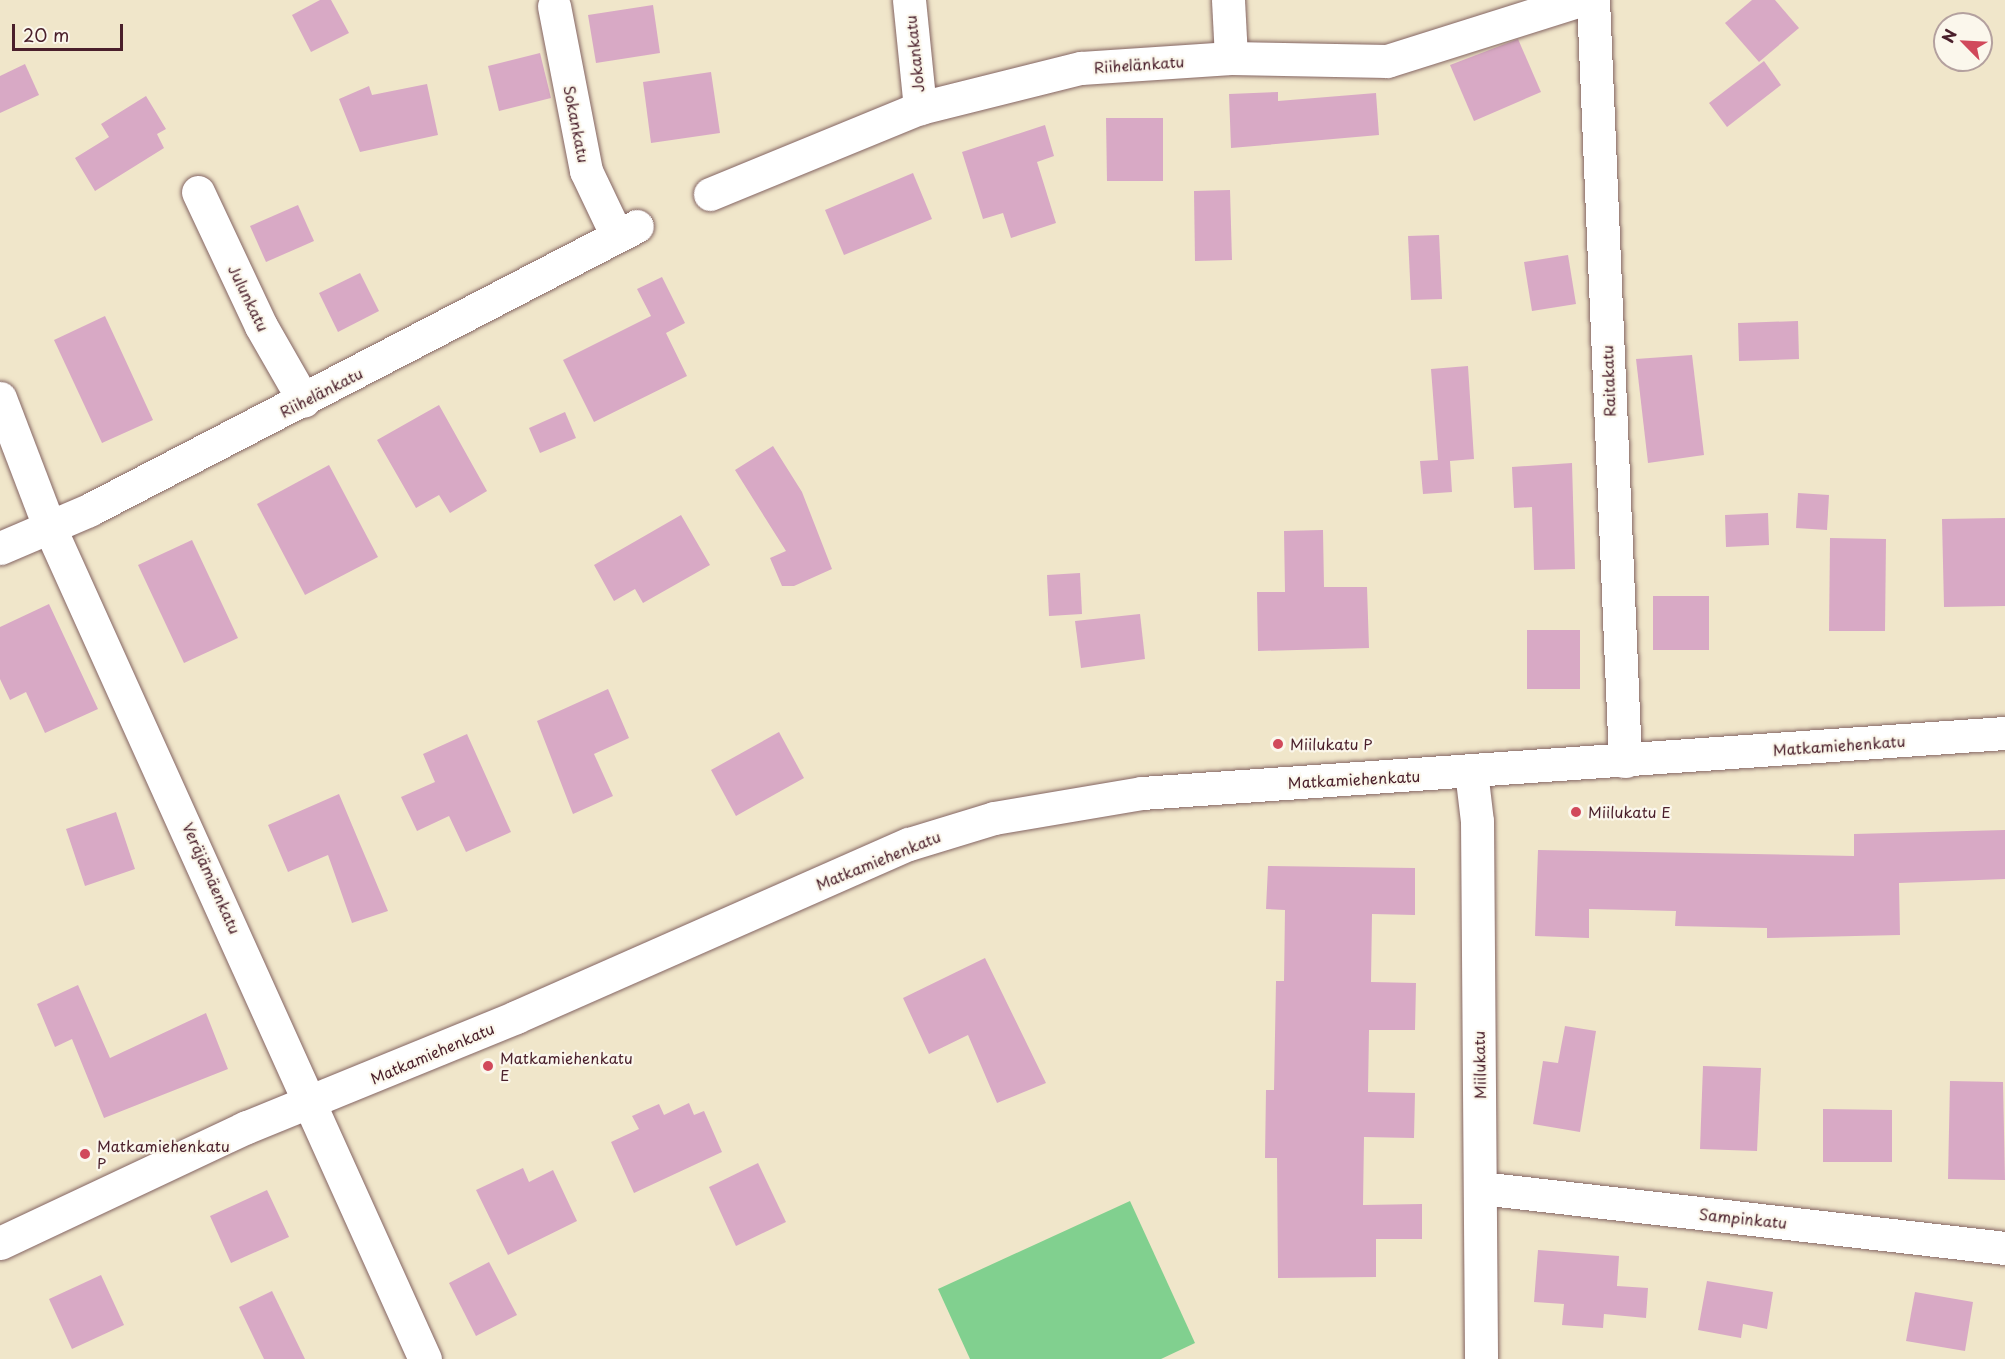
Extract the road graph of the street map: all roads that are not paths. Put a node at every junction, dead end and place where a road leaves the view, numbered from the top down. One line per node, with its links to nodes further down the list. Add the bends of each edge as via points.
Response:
1 (909, 0): 7 (street, Jokankatu)
2 (1228, 0): 6 (street)
3 (1581, 0): 6 (street, Riihelänkatu, via 1387,61)
4 (1593, 0): 16 (street, Raitakatu)
5 (554, 6): 10 (street, Sokankatu, via 586,171)
6 (1231, 58): 7 (street, Riihelänkatu, via 1081,68)
7 (920, 108): 9 (street, Riihelänkatu)
8 (198, 192): 12 (street, Julunkatu, via 261,326)
9 (710, 194)
10 (627, 231): 12 (street, Riihelänkatu)
11 (0, 398): 13 (street, Veräjämäenkatu)
12 (304, 401): 13 (street, Riihelänkatu)
13 (48, 526): 14 (street, Riihelänkatu); 18 (street, Veräjämäenkatu)
14 (0, 548)
15 (2005, 733): 16 (street, Matkamiehenkatu)
16 (1625, 761): 17 (street, Matkamiehenkatu)
17 (1471, 771): 18 (street, Matkamiehenkatu, via 1142,793 994,818 909,844); 19 (street, Miilukatu, via 1477,821)
18 (311, 1102): 20 (street, Matkamiehenkatu); 22 (street, Veräjämäenkatu)
19 (1480, 1188): 21 (street, Sampinkatu); 23 (street, Miilukatu)
20 (0, 1244)
21 (2005, 1248)
22 (425, 1359)
23 (1481, 1359)

